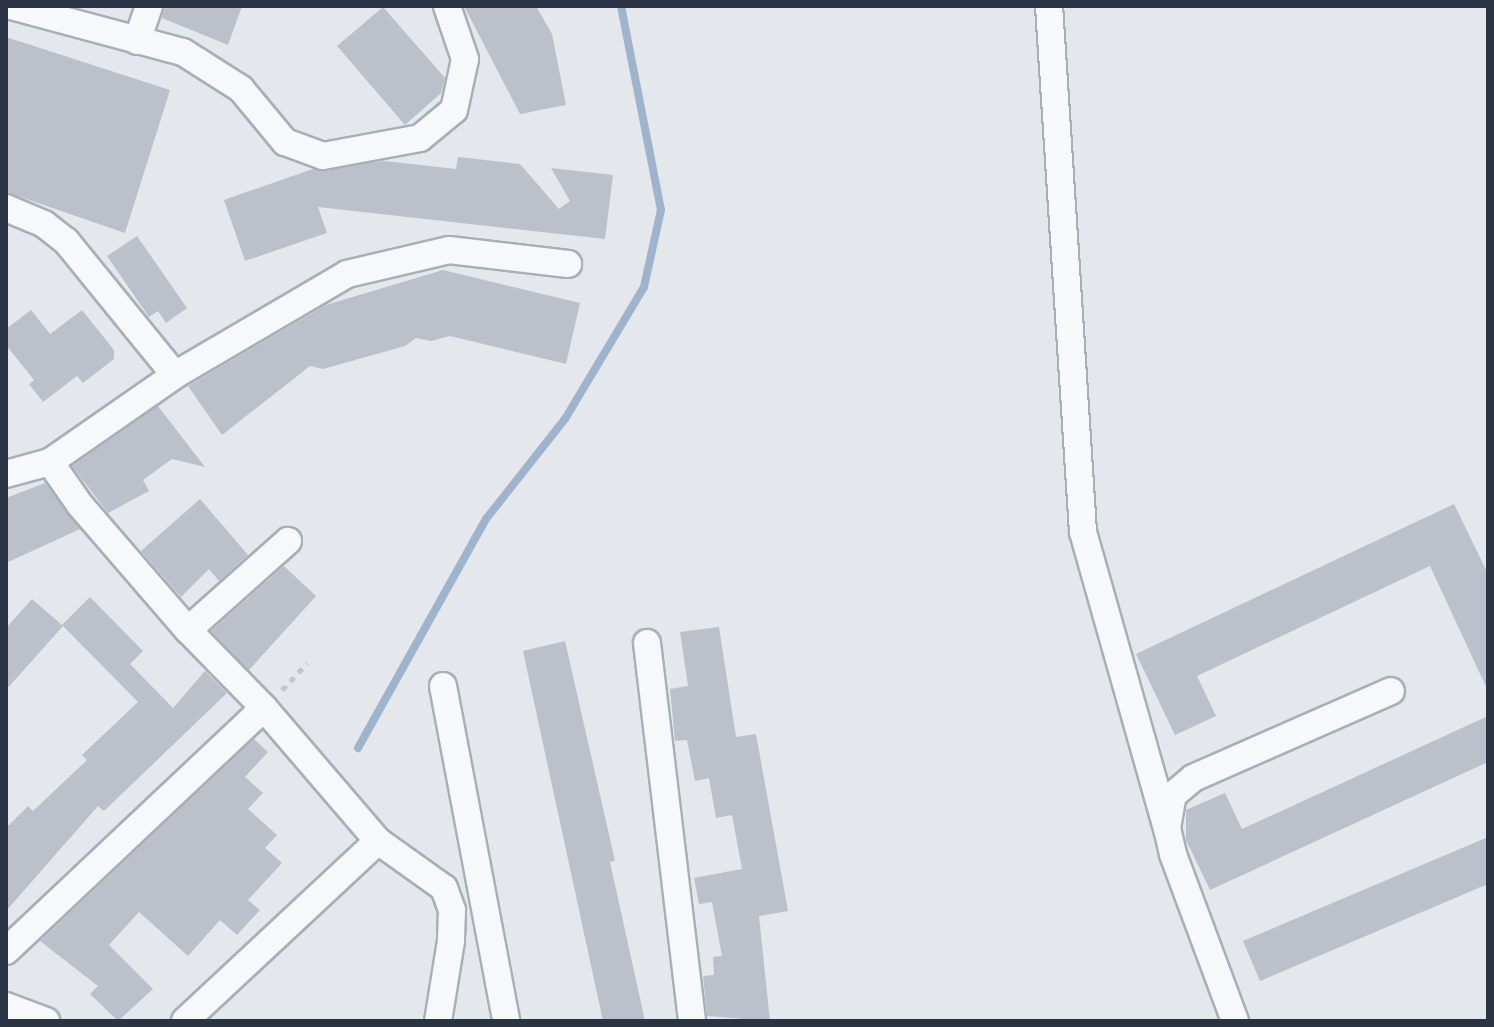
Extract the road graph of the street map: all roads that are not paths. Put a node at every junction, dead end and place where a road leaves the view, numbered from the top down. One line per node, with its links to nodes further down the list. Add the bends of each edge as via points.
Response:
1 (11, 6): 5 (street)
2 (149, 6): 5 (street)
3 (447, 6): 5 (street, via 465,59 454,110 420,138 323,156 285,142 217,69 183,52)
4 (1049, 6): 17 (street, via 1083,532)
5 (137, 41)
6 (6, 208): 8 (street, via 44,224 66,241)
7 (568, 264): 8 (street, via 461,251 401,258 347,274 289,303)
8 (175, 375): 9 (street)
9 (50, 462): 10 (street); 12 (street, via 80,505)
10 (6, 474)
11 (288, 541): 12 (street)
12 (188, 630): 16 (street)
13 (647, 643): 27 (street)
14 (443, 686): 19 (street)
15 (1391, 691): 17 (street, via 1180,785 1167,808)
16 (264, 708): 18 (street); 21 (street)
17 (1167, 828): 28 (street)
18 (378, 841): 20 (street); 24 (street)
19 (480, 884): 20 (street); 26 (street)
20 (444, 888): 25 (street, via 452,910 451,941)
21 (6, 951)
22 (6, 1006): 23 (street)
23 (46, 1021)
24 (185, 1021)
25 (438, 1021)
26 (506, 1021)
27 (692, 1021)
28 (1235, 1021)

